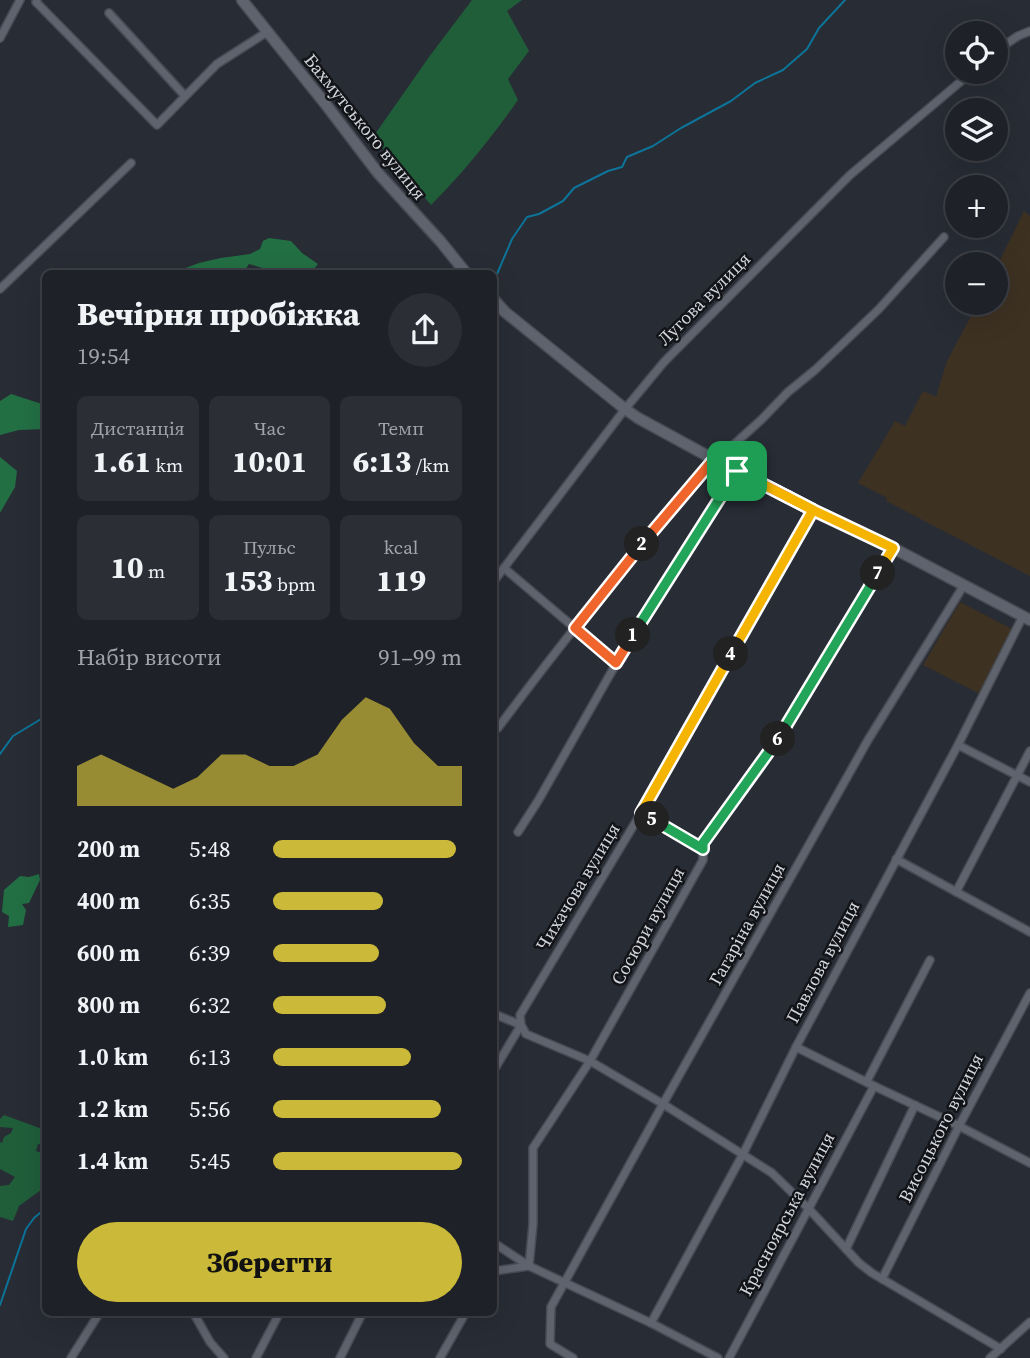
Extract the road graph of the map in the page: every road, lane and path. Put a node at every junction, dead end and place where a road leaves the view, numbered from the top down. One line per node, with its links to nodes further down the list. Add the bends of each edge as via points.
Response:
1 (20, 0): 7 (street)
2 (37, 0): 10 (street, via 157,125)
3 (242, 0): 6 (main road, Бахмутського вулиця)
4 (108, 13): 10 (street)
5 (1030, 31): 8 (street)
6 (267, 32): 10 (street, via 217,64); 13 (main road, Бахмутського вулиця, via 378,173)
7 (0, 38)
8 (1008, 43)
9 (958, 84): 16 (street, Лугова вулиця, via 850,175 672,353)
10 (185, 96)
11 (131, 163): 14 (street)
12 (944, 237): 17 (street, via 879,309)
13 (464, 270)
14 (0, 289)
15 (497, 303): 16 (main road)
16 (625, 409): 17 (main road); 21 (street, Лугова вулиця)
17 (717, 461): 18 (main road); 25 (street, via 628,560)
18 (737, 471): 19 (main road); 26 (street)
19 (813, 510): 20 (main road); 32 (street, Чихачова вулиця)
20 (893, 548): 23 (main road); 34 (street, Сосюри вулиця, via 784,730)
21 (504, 568): 22 (street, Лугова вулиця); 25 (street)
22 (497, 577)
23 (964, 586): 24 (main road); 47 (street, Гагаріна вулиця, via 868,740)
24 (1027, 618): 28 (street, Павлова вулиця)
25 (575, 628): 26 (street); 27 (street)
26 (616, 663): 33 (street)
27 (498, 729)
28 (958, 745): 30 (street); 35 (street, Павлова вулиця)
29 (1030, 751): 30 (street)
30 (1017, 775): 31 (street); 36 (street)
31 (1030, 782)
32 (641, 813): 34 (street); 41 (street, Чихачова вулиця, via 520,1015)
33 (518, 832)
34 (703, 849): 43 (street, Сосюри вулиця, via 703,860)
35 (896, 859): 36 (street); 42 (street, Павлова вулиця)
36 (956, 892): 37 (street)
37 (1030, 932)
38 (929, 960): 45 (street)
39 (1030, 993): 49 (street, Висоцького вулиця)
40 (497, 1015): 41 (street)
41 (521, 1025): 43 (street, via 526,1034); 44 (street, Чихачова вулиця)
42 (796, 1047): 45 (street); 50 (street, Павлова вулиця)
43 (590, 1061): 47 (street); 55 (street, Сосюри вулиця, via 533,1148 534,1224)
44 (497, 1065)
45 (867, 1081): 46 (street)
46 (874, 1086): 48 (street); 52 (street, Красноярська вулиця)
47 (663, 1104): 50 (street); 58 (street, Гагаріна вулиця)
48 (915, 1105): 49 (street); 54 (street)
49 (959, 1126): 51 (street); 57 (street, Висоцького вулиця)
50 (743, 1154): 52 (street, via 772,1173); 65 (street, Павлова вулиця)
51 (1030, 1163)
52 (808, 1208): 54 (street); 74 (street, Красноярська вулиця)
53 (497, 1245): 55 (street)
54 (846, 1249): 57 (street)
55 (529, 1266): 56 (street); 58 (street)
56 (497, 1271)
57 (882, 1279): 66 (street)
58 (564, 1282): 65 (street); 72 (street, Гагаріна вулиця, via 551,1307 550,1344)
59 (97, 1316): 67 (street)
60 (195, 1316): 68 (street)
61 (278, 1316): 69 (street)
62 (361, 1316): 70 (street)
63 (464, 1316): 71 (street)
64 (1030, 1322): 66 (street)
65 (651, 1323): 73 (street)
66 (1001, 1349): 75 (street)
67 (71, 1358)
68 (224, 1358)
69 (256, 1358)
70 (340, 1358)
71 (440, 1358)
72 (573, 1358)
73 (718, 1358)
74 (729, 1358)
75 (990, 1358)

